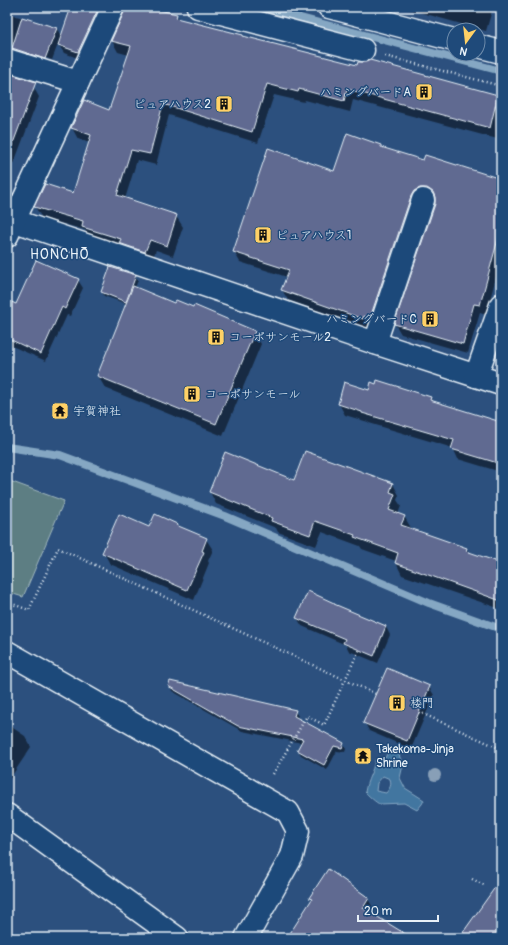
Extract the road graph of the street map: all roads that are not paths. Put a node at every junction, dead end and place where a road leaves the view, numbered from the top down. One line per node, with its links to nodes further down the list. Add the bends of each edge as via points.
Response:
1 (113, 7): 9 (street)
2 (198, 7): 6 (street)
3 (329, 7): 4 (street)
4 (446, 38)
5 (486, 48): 7 (street)
6 (363, 50)
7 (501, 52)
8 (7, 60): 9 (street)
9 (78, 82): 11 (street)
10 (423, 200): 13 (street)
11 (11, 229): 13 (street)
12 (501, 305): 14 (street)
13 (375, 343): 14 (street)
14 (476, 376): 15 (street)
15 (501, 384)
16 (7, 652): 19 (street, via 288,812 298,831 292,856)
17 (7, 815): 18 (street)
18 (177, 938)
19 (246, 938)

